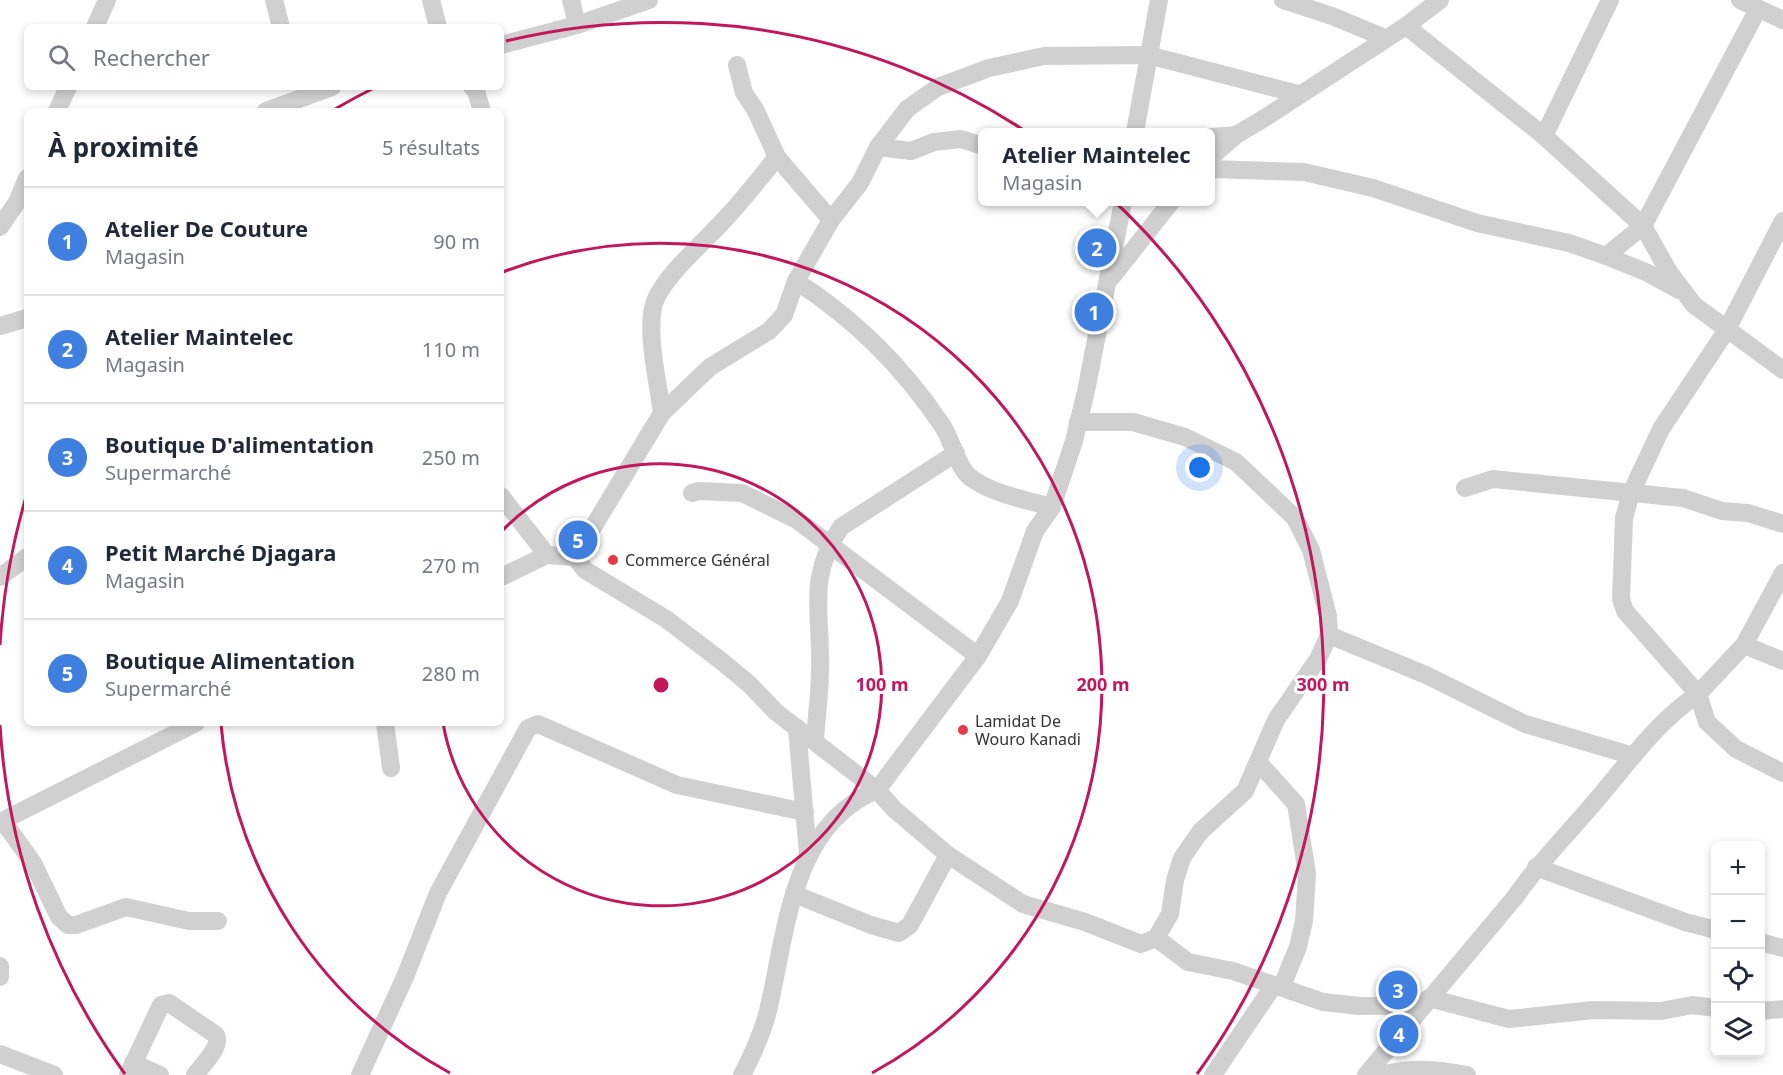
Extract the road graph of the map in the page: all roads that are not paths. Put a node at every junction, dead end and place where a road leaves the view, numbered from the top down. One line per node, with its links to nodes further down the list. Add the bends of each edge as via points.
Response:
1 (107, 0): 13 (street)
2 (274, 0): 14 (street)
3 (431, 0): 15 (street)
4 (571, 0): 16 (street)
5 (649, 0): 16 (street)
6 (1159, 0): 20 (street)
7 (1283, 0): 18 (street)
8 (1440, 0): 17 (street)
9 (1610, 0): 32 (street)
10 (1740, 0): 11 (street)
11 (1758, 9): 12 (street); 45 (street)
12 (1783, 20)
13 (96, 24)
14 (280, 24)
15 (437, 24)
16 (577, 25): 19 (street)
17 (1406, 26): 18 (street); 32 (street)
18 (1385, 38): 25 (street)
19 (504, 44)
20 (1148, 55): 25 (street); 30 (street); 35 (street, via 1044,56 988,68 938,87 907,109)
21 (737, 65): 37 (street, via 744,93)
22 (67, 90): 27 (street)
23 (323, 90): 26 (street)
24 (473, 90): 29 (street)
25 (1298, 94): 31 (street)
26 (296, 99): 28 (street)
27 (58, 108)
28 (274, 108)
29 (481, 108)
30 (1136, 128)
31 (1236, 135): 33 (street); 36 (street)
32 (1544, 136): 45 (street)
33 (1215, 137)
34 (978, 144): 35 (street, via 961,139 934,142 911,151)
35 (878, 147): 43 (street, via 860,183)
36 (1215, 153)
37 (777, 157): 43 (street); 55 (street, via 658,294 653,308 653,338)
38 (1215, 169): 47 (street, via 1304,172 1373,188 1477,223)
39 (24, 184): 40 (street)
40 (15, 202): 46 (street)
41 (1122, 206): 49 (street)
42 (1167, 206): 49 (street)
43 (831, 220): 48 (street)
44 (1783, 221): 53 (street)
45 (1643, 226): 47 (street); 50 (street)
46 (0, 227)
47 (1606, 255): 50 (street)
48 (796, 281): 55 (street, via 784,315 769,331 710,368); 57 (street, via 873,339 943,426)
49 (1108, 281): 56 (street)
50 (1683, 293): 53 (street)
51 (24, 319): 52 (street)
52 (0, 326)
53 (1726, 331): 54 (street); 60 (street, via 1660,429)
54 (1783, 370)
55 (662, 412): 66 (street)
56 (1078, 422): 62 (street); 71 (street, via 1133,422 1185,437 1236,462 1295,518 1305,536 1328,615)
57 (956, 453): 62 (street, via 972,479 994,491); 64 (street, via 841,527)
58 (1465, 488): 60 (street, via 1493,479)
59 (692, 493): 64 (street, via 741,493 779,510)
60 (1632, 493): 63 (street, via 1683,498); 75 (street, via 1624,518 1621,599 1625,611)
61 (504, 500): 65 (street)
62 (1052, 507): 73 (street, via 1035,531 1010,601)
63 (1783, 524)
64 (830, 543): 73 (street); 79 (street, via 818,581 820,671)
65 (547, 555): 66 (street); 69 (street)
66 (575, 557): 78 (street, via 585,570 666,619 749,684)
67 (24, 559): 70 (street)
68 (1783, 573): 72 (street)
69 (504, 576)
70 (0, 577)
71 (1329, 635): 80 (street, via 1426,675 1525,724); 81 (street, via 1318,660 1276,720)
72 (1744, 645): 74 (street); 75 (street)
73 (978, 656): 84 (street)
74 (1783, 661)
75 (1698, 694): 80 (street); 83 (street, via 1707,722 1722,736 1736,749)
76 (190, 726): 86 (street)
77 (385, 726): 82 (street)
78 (797, 728): 79 (street); 85 (street)
79 (814, 741): 84 (street)
80 (1633, 756): 89 (street)
81 (1258, 762): 93 (street, via 1245,791 1200,832 1182,858 1170,914); 98 (street, via 1296,804 1307,874 1300,938)
82 (391, 768)
83 (1783, 773)
84 (877, 790): 87 (street, via 856,798 837,814); 88 (street)
85 (805, 812): 87 (street); 108 (street, via 677,785 549,728 538,724 528,728 438,893)
86 (1, 821): 91 (street, via 33,863 59,917 68,925 126,907 189,921)
87 (808, 854): 90 (street)
88 (948, 855): 90 (street, via 910,925 899,933); 93 (street, via 1023,904 1141,944)
89 (1536, 867): 92 (street); 99 (street)
90 (794, 894): 109 (street, via 765,1022)
91 (218, 921)
92 (1711, 929)
93 (1156, 938): 98 (street, via 1188,962)
94 (1765, 943): 95 (street)
95 (1783, 948)
96 (0, 966): 97 (street)
97 (0, 977)
98 (1278, 986): 99 (street, via 1323,1002 1360,1006); 110 (street)
99 (1426, 1002): 100 (street, via 1509,1019 1594,1010); 111 (street)
100 (1711, 1007)
101 (1783, 1009): 102 (street)
102 (1765, 1011)
103 (0, 1054): 105 (street)
104 (130, 1069): 106 (street); 107 (street, via 161,1005 169,1003 219,1040)
105 (54, 1075)
106 (160, 1075)
107 (195, 1075)
108 (360, 1075)
109 (742, 1075)
110 (1213, 1075)
111 (1366, 1075)
112 (1381, 1075): 113 (street, via 1425,1068)
113 (1467, 1075)

